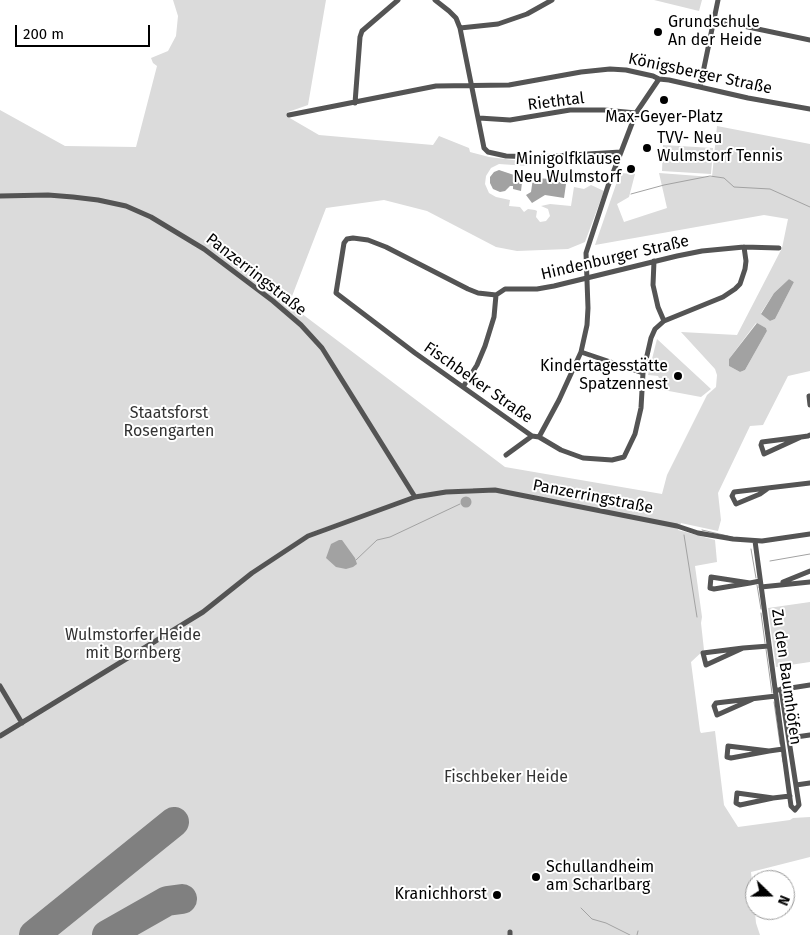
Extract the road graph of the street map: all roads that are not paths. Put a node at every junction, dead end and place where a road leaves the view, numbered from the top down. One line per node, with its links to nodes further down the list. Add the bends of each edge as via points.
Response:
1 (398, 0): 11 (street, via 362,31)
2 (435, 0): 6 (street, via 450,11)
3 (552, 0): 6 (street, via 527,14 498,24)
4 (718, 0): 5 (street)
5 (714, 20): 7 (street); 10 (street)
6 (460, 28): 9 (street)
7 (810, 40)
8 (659, 79): 9 (street, Königsberger Straße, via 610,69 522,84); 10 (street, Königsberger Straße); 13 (street)
9 (471, 86): 11 (street, Königsberger Straße, via 436,86); 15 (street)
10 (700, 87): 12 (street, Königsberger Straße)
11 (355, 103): 14 (street, Königsberger Straße)
12 (810, 109)
13 (636, 113): 15 (street, Riethtal, via 570,110 510,120); 16 (street)
14 (289, 115)
15 (479, 118): 16 (street, via 484,149 488,152 538,157)
16 (621, 152): 21 (street, via 586,254)
17 (0, 196): 37 (street, Panzerringstraße, via 48,195 126,206 210,253 273,301 322,348)
18 (744, 247): 19 (street, Hindenburger Straße); 20 (street, Hindenburger Straße, via 702,251); 24 (street, via 746,268 735,289)
19 (779, 248)
20 (654, 261): 21 (street, Hindenburger Straße); 24 (street, via 653,285)
21 (587, 278): 23 (street, Hindenburger Straße, via 537,289 505,288); 25 (street, via 587,326)
22 (336, 293): 23 (street, Hindenburger Straße, via 344,243 354,238 386,247 468,289); 27 (street, Fischbeker Straße)
23 (496, 295): 27 (street, via 494,317 485,346)
24 (664, 321): 26 (street, via 651,338)
25 (581, 352): 26 (street); 32 (street)
26 (643, 374): 32 (street, Fischbeker Straße, via 639,418 624,456 612,460 583,458)
27 (463, 387): 30 (street, Fischbeker Straße)
28 (809, 396): 29 (street)
29 (810, 405)
30 (532, 436): 32 (street, Fischbeker Straße); 34 (street)
31 (810, 436): 33 (street)
32 (539, 437)
33 (800, 437): 33 (street, via 762,442 761,445 764,454)
34 (506, 456)
35 (810, 483): 36 (street)
36 (767, 489): 36 (street, via 734,492 732,496 736,504)
37 (415, 497): 39 (street, Panzerringstraße, via 495,490); 51 (street, Panzerringstraße, via 308,536 252,573 203,612)
38 (810, 534): 39 (street, Panzerringstraße)
39 (755, 541): 43 (street, Zu den Baumhöfen)
40 (810, 571): 44 (street)
41 (810, 582): 44 (street)
42 (750, 583): 42 (street, via 711,577 710,588 714,590); 43 (street)
43 (760, 584): 44 (street); 45 (street, Zu den Baumhöfen)
44 (778, 584)
45 (769, 646): 46 (street); 49 (street, Zu den Baumhöfen)
46 (743, 648): 46 (street, via 703,653 706,666 721,659)
47 (810, 685): 49 (street)
48 (0, 686): 51 (street)
49 (778, 692): 50 (street); 54 (street, Zu den Baumhöfen); 55 (street, Zu den Baumhöfen)
50 (753, 699): 50 (street, via 716,703 714,706 717,715)
51 (22, 723): 53 (street, Panzerringstraße)
52 (810, 734): 54 (street)
53 (0, 736)
54 (789, 738): 58 (street, Zu den Baumhöfen)
55 (783, 749): 56 (street); 59 (street, Zu den Baumhöfen)
56 (769, 751): 56 (street, via 728,746 727,757 731,758)
57 (810, 783): 58 (street)
58 (796, 785): 59 (street, Zu den Baumhöfen, via 797,809 792,808)
59 (790, 796): 60 (street)
60 (773, 798): 60 (street, via 737,793 736,803 740,805)

